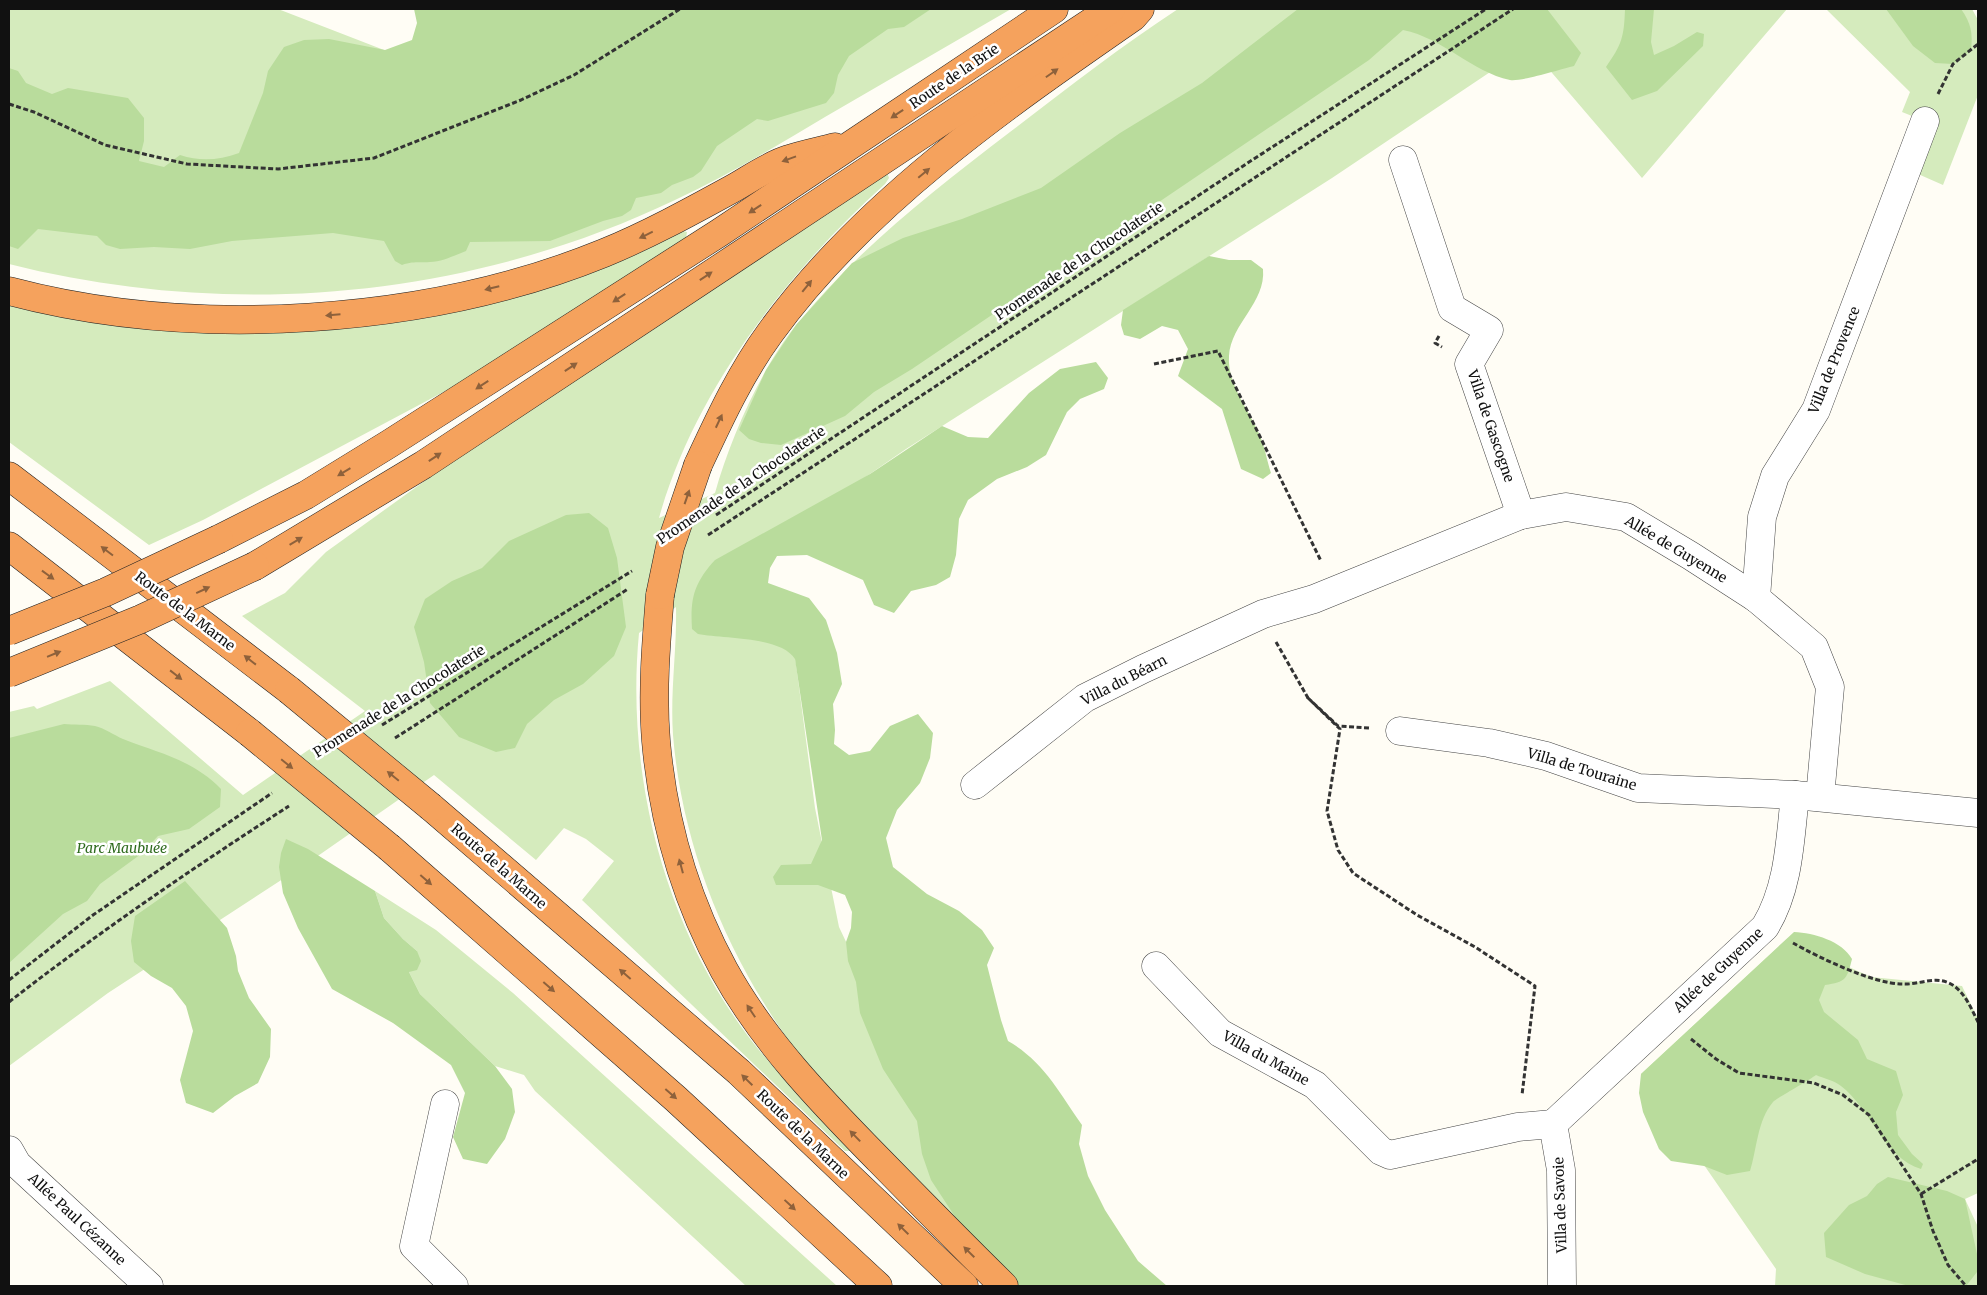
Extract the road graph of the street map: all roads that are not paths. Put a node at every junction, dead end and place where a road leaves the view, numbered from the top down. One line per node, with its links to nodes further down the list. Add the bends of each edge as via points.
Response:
1 (1054, 9): 5 (highway, Route de la Brie, one-way to 5)
2 (1111, 9): 14 (highway, one-way to 2, bridge, via 141,619 254,566 422,465)
3 (1140, 9): 27 (highway, one-way to 3, bridge, via 830,1110 754,1015 725,972 707,937 687,888 663,794 656,741 654,678 660,595 670,547 698,465 731,395 769,333 822,268 902,191 983,123)
4 (1925, 121): 11 (street, Villa de Provence, via 1816,410 1775,476 1762,517)
5 (854, 143): 7 (highway, one-way to 7, via 787,159 644,236 602,254 527,280 433,302 291,319 199,319 49,302); 13 (highway, Route de la Brie, one-way to 13, bridge, via 614,301 306,495 106,592)
6 (1403, 160): 9 (street, Villa de Gascogne, via 1452,308 1489,330 1469,364)
7 (9, 291)
8 (9, 476): 26 (highway, Route de la Marne, one-way to 8, bridge, via 739,1072 431,808 289,690)
9 (1521, 515): 11 (street, Allée de Guyenne, via 1566,507 1626,517); 12 (street, Allée de Guyenne, via 1314,599)
10 (9, 546): 25 (highway, one-way to 25, bridge, via 250,733 390,848 676,1099)
11 (1756, 598): 17 (street, Allée de Guyenne, via 1814,647 1830,687)
12 (1268, 625): 16 (street, Villa du Béarn, via 1084,698)
13 (9, 631)
14 (9, 673)
15 (1400, 730): 17 (street, Villa de Touraine, via 1489,743 1546,756 1638,788)
16 (975, 785)
17 (1808, 796): 18 (street); 21 (street, Allée de Guyenne, via 1777,908 1765,927)
18 (1978, 813)
19 (1156, 966): 21 (street, Villa du Maine, via 1220,1033 1316,1085 1381,1151 1390,1155 1518,1127)
20 (446, 1104): 24 (street, via 414,1246)
21 (1553, 1124): 28 (street, Villa de Savoie, via 1561,1170)
22 (9, 1150): 23 (street, Allée Paul Cézanne, via 17,1164)
23 (149, 1286)
24 (454, 1286)
25 (878, 1286)
26 (964, 1286)
27 (1004, 1286)
28 (1562, 1286)

